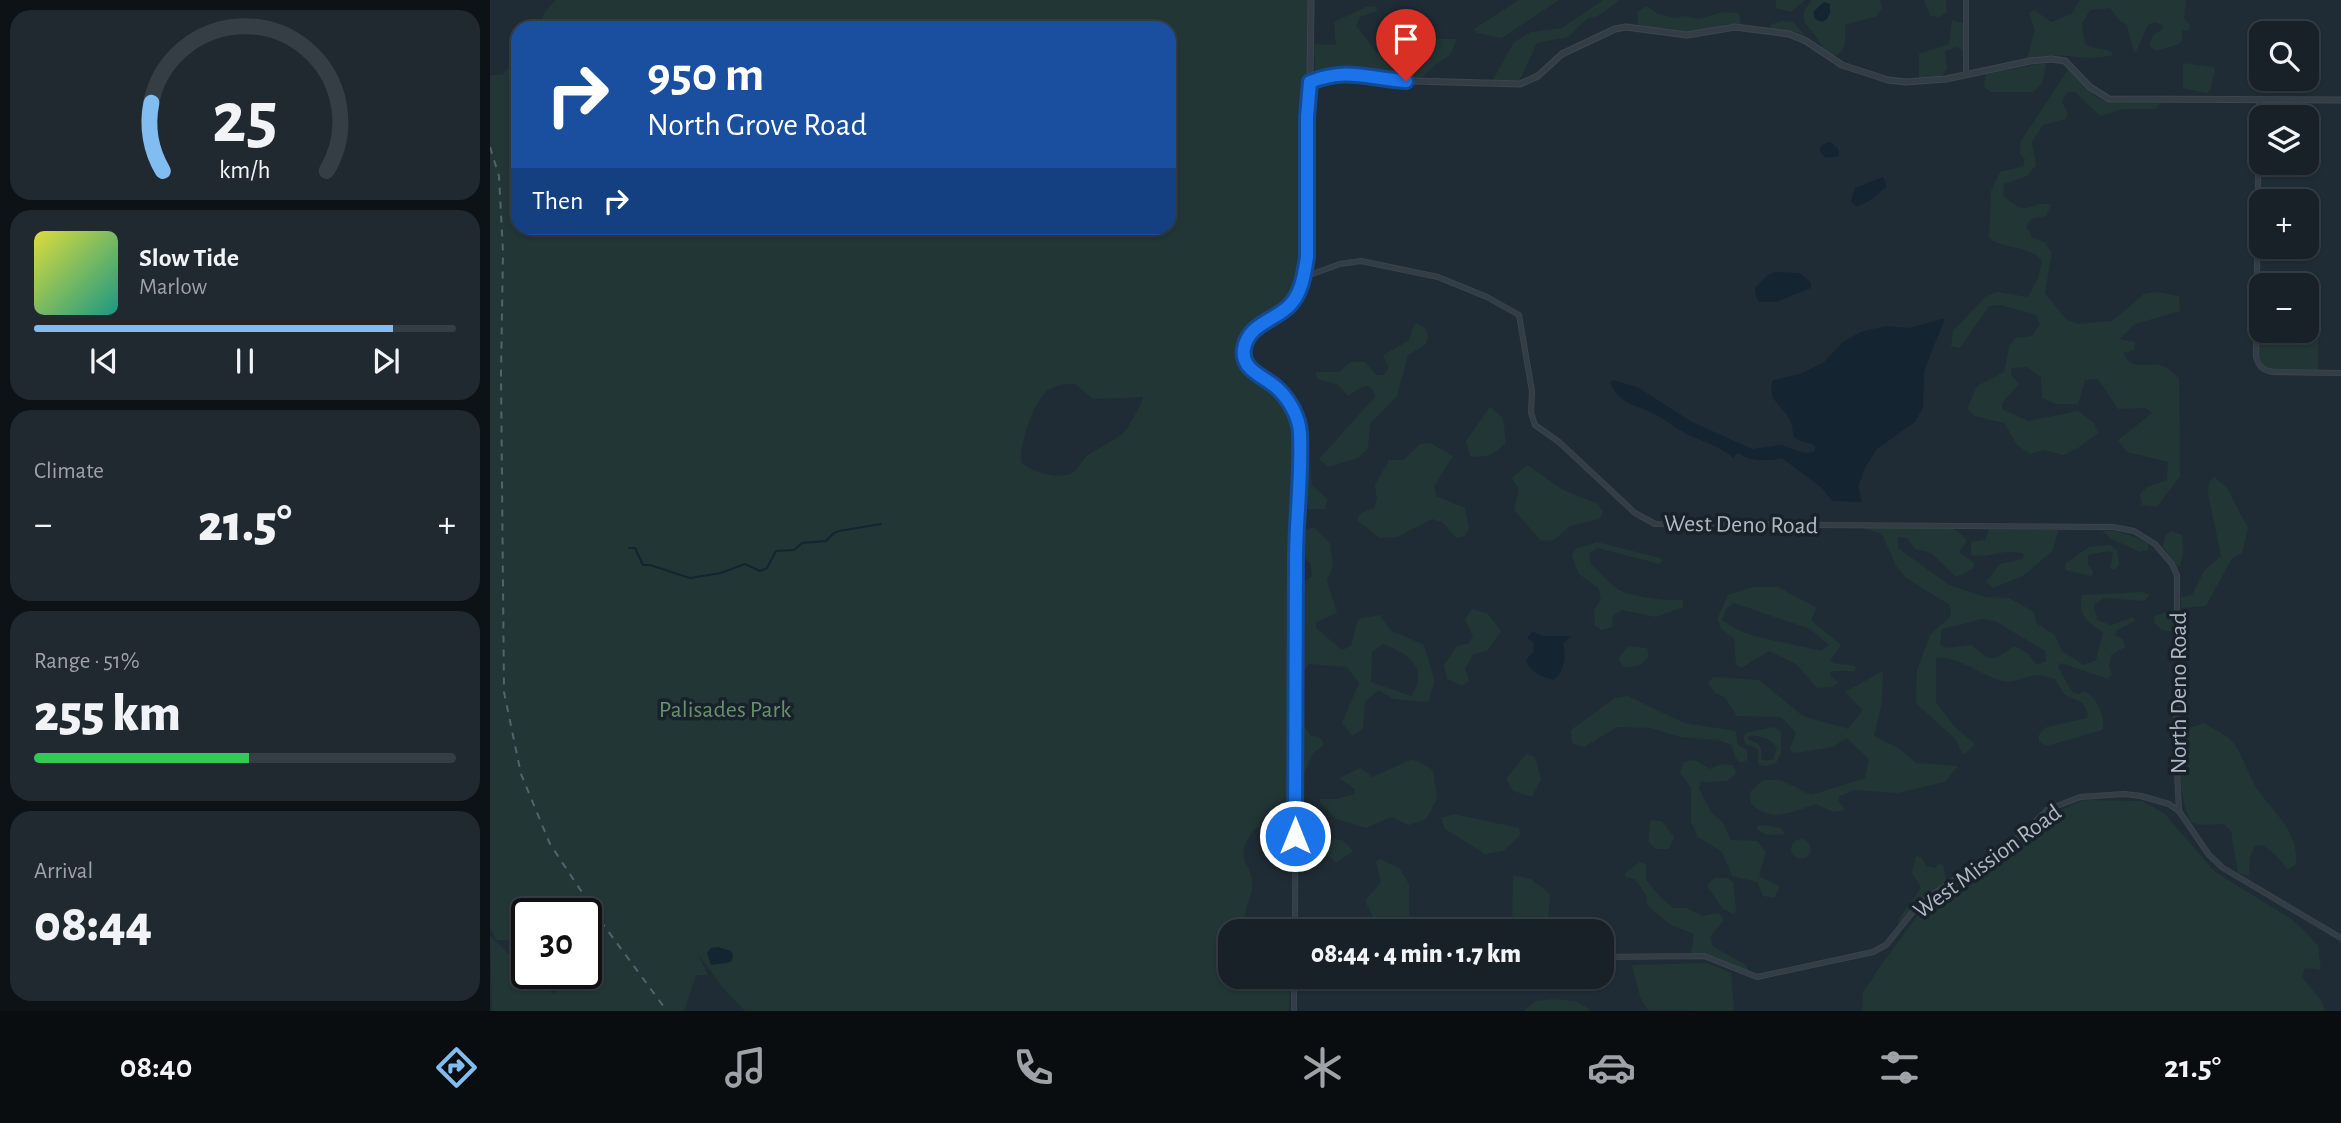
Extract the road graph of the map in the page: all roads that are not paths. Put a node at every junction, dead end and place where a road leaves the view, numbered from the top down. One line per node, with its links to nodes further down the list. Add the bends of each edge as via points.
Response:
1 (1311, 0): 4 (street)
2 (1966, 0): 3 (street)
3 (1966, 75): 4 (street, via 1926,82 1888,80 1831,60 1789,34 1765,30 1723,27 1687,35 1626,27 1562,54 1538,76 1520,84 1377,80 1353,73); 5 (street, via 2059,59 2109,99)
4 (1310, 82): 7 (street)
5 (2259, 100): 6 (street); 8 (street, via 2259,365 2273,372)
6 (2341, 100)
7 (1304, 277): 9 (street, West Deno Road, via 1362,261 1438,277 1519,315 1535,425 1635,513 1655,524 2113,527 2134,531 2154,544); 11 (street, via 1290,306 1253,331 1244,347 1248,366 1279,389 1300,426)
8 (2341, 373)
9 (2177, 575): 10 (street, North Deno Road, via 2182,673 2175,731)
10 (2179, 811): 12 (street, via 2223,868); 13 (street, West Mission Road, via 2157,800 2124,794 2080,797 2047,810 2022,834 1920,903 1886,945 1873,953 1757,976 1704,956)
11 (1295, 919)
12 (2341, 938)
13 (1614, 957)
14 (1294, 989): 15 (street)
15 (1294, 1011)

